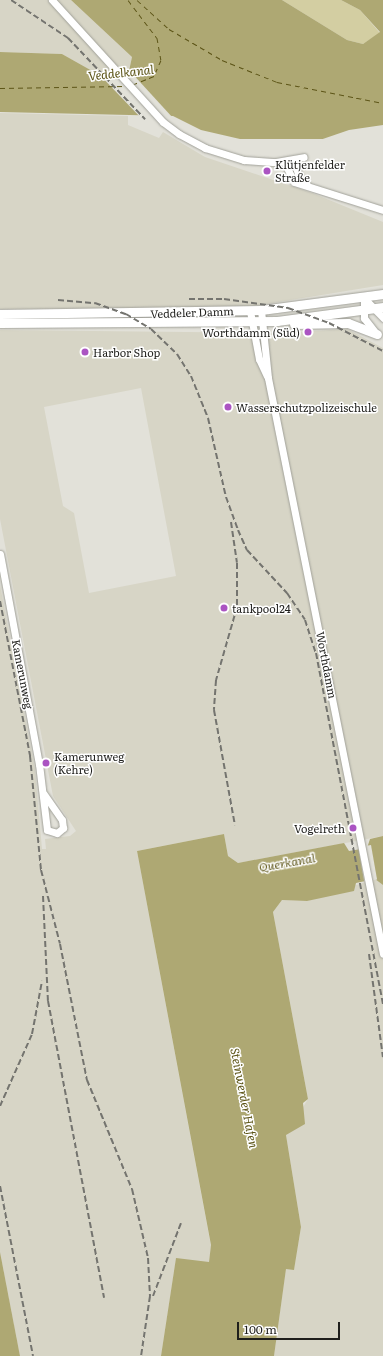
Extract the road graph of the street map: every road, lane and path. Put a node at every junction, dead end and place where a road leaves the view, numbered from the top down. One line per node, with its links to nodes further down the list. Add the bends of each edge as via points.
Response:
1 (52, 0): 4 (street, via 160,118 187,139 223,154 259,162)
2 (304, 157): 3 (street)
3 (294, 160): 4 (street); 5 (street, via 300,177)
4 (284, 162): 5 (street, via 291,179)
5 (307, 185): 6 (street)
6 (383, 210)
7 (383, 294): 8 (main road, Veddeler Damm)
8 (364, 298): 9 (street); 10 (main road, Veddeler Damm); 11 (street)
9 (378, 308): 11 (main road, Veddeler Damm); 14 (street)
10 (261, 310): 12 (main road, Veddeler Damm); 17 (street, Worthdamm)
11 (364, 310): 15 (main road, Veddeler Damm); 19 (street, via 365,321)
12 (250, 311): 13 (main road, Veddeler Damm); 16 (street, Worthdamm)
13 (0, 314)
14 (383, 318)
15 (277, 321): 17 (main road, Veddeler Damm); 19 (main road, via 309,325 348,323)
16 (251, 322): 17 (main road, Veddeler Damm); 18 (main road, Veddeler Damm); 20 (street, Worthdamm, via 259,359)
17 (262, 322): 20 (street, Worthdamm)
18 (0, 323)
19 (377, 334)
20 (268, 378): 23 (street, Worthdamm)
21 (0, 554): 22 (street, Kamerunweg)
22 (44, 794): 22 (street, Kamerunweg, via 47,830 57,833 63,828 62,820)
23 (383, 954)

